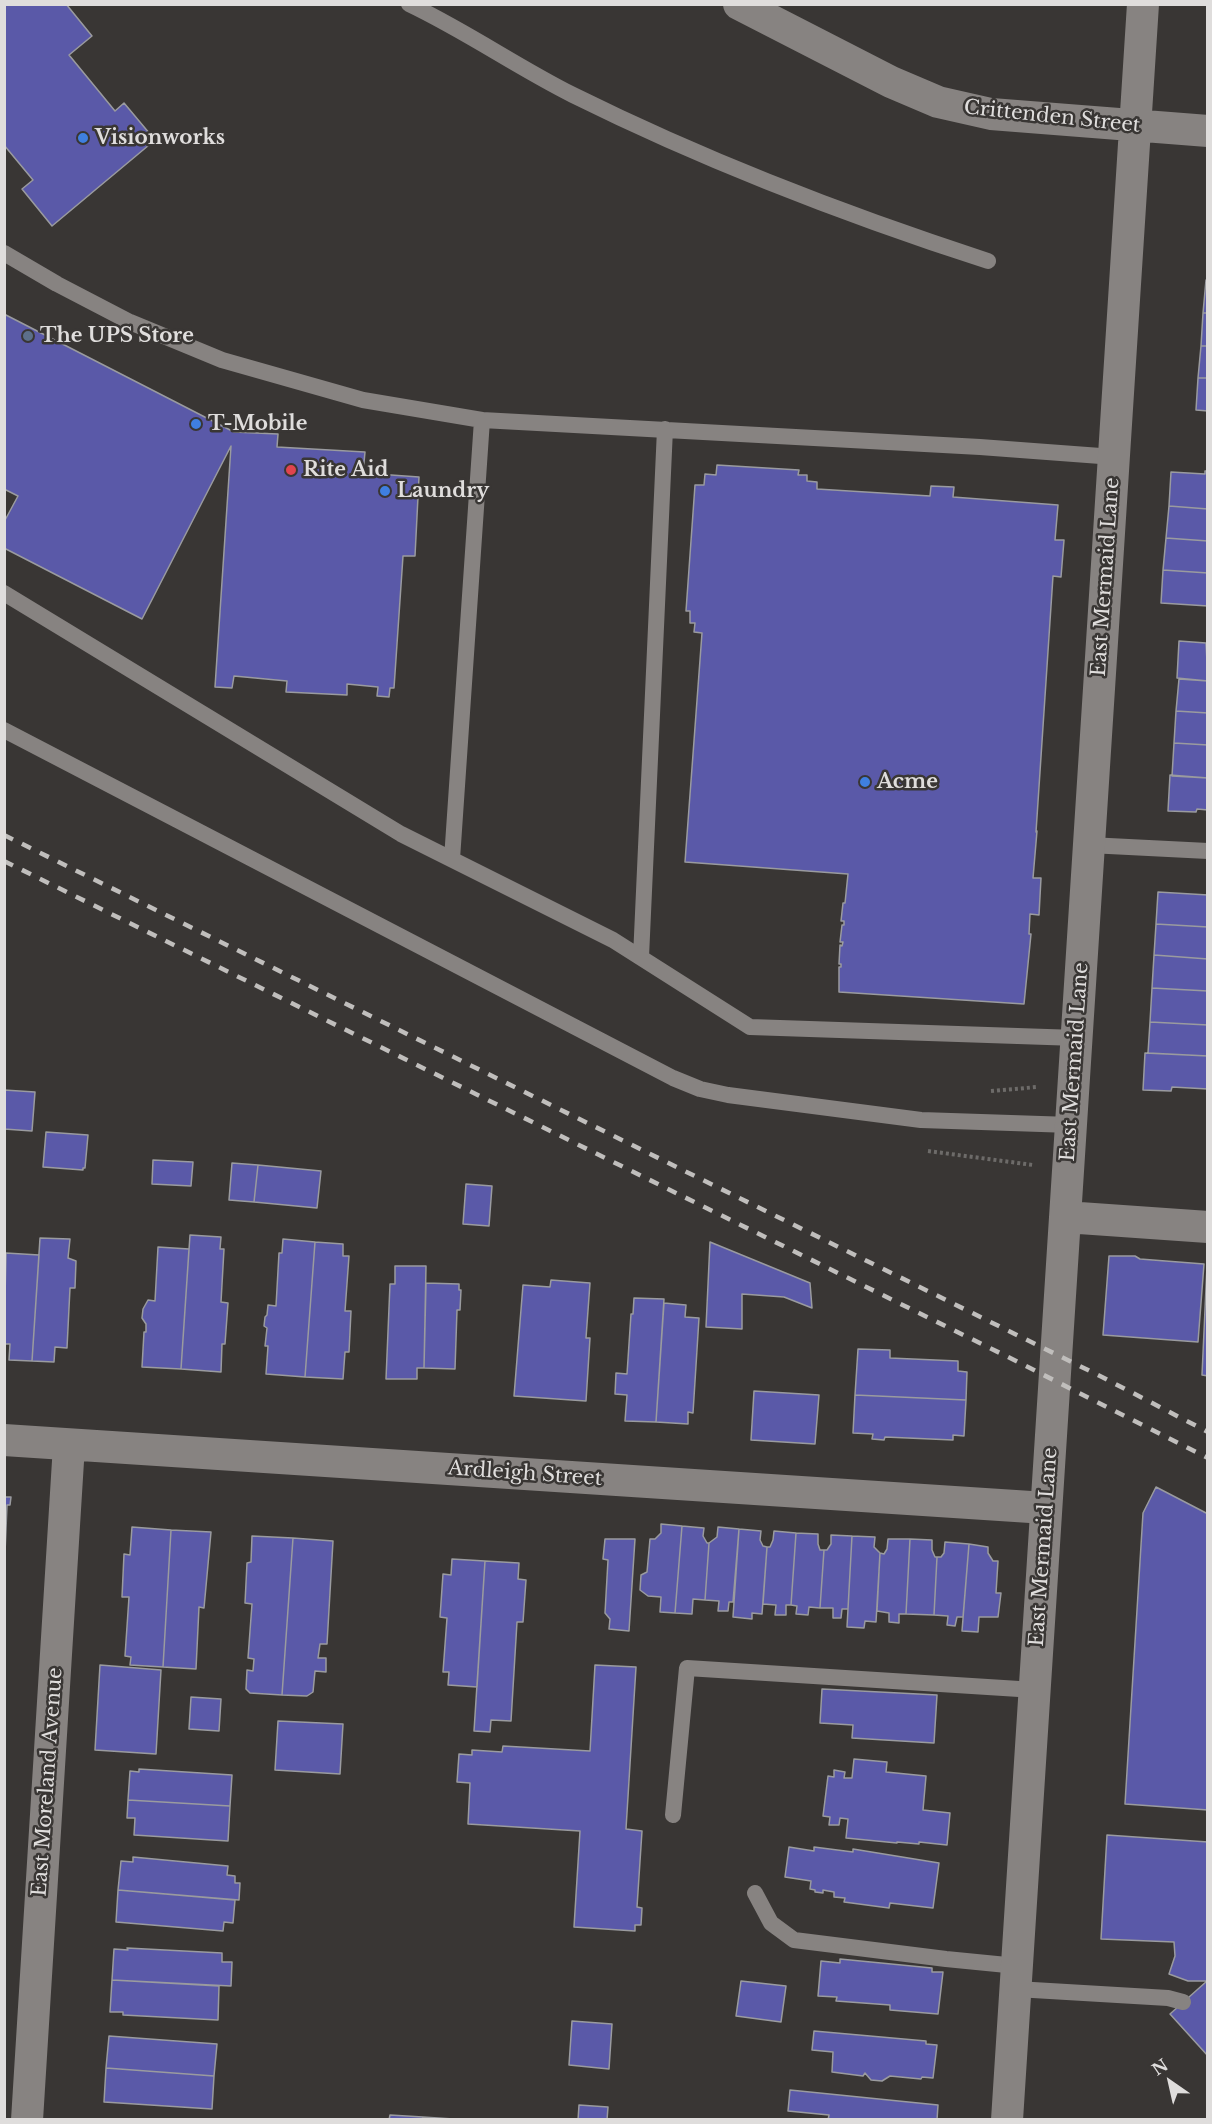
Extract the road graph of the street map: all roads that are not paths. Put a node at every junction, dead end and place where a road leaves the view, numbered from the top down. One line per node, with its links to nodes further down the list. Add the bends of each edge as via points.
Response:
1 (739, 4): 4 (street, Crittenden Street, via 938,102 991,114)
2 (1143, 4): 4 (street, East Mermaid Lane)
3 (417, 6): 7 (lane, via 571,93 672,142 880,226)
4 (1136, 127): 5 (street, Crittenden Street); 10 (street, East Mermaid Lane)
5 (1208, 131)
6 (4, 253): 8 (lane, via 130,322 222,360 363,400)
7 (987, 261)
8 (482, 420): 9 (lane); 15 (lane)
9 (665, 429): 10 (lane); 16 (lane)
10 (1114, 457): 13 (street, East Mermaid Lane)
11 (4, 593): 15 (lane, via 401,834)
12 (4, 730): 18 (lane, via 672,1078 700,1089 921,1120)
13 (1089, 845): 14 (lane); 17 (street, East Mermaid Lane)
14 (1208, 852)
15 (452, 859): 16 (lane)
16 (640, 957): 17 (lane, via 750,1027)
17 (1077, 1038): 18 (street, East Mermaid Lane)
18 (1071, 1125): 19 (street, East Mermaid Lane)
19 (1065, 1217): 20 (street); 23 (street, East Mermaid Lane)
20 (1208, 1227)
21 (4, 1440): 22 (street, Ardleigh Street)
22 (69, 1445): 23 (street, Ardleigh Street); 29 (street, East Moreland Avenue)
23 (1046, 1508): 24 (street, East Mermaid Lane)
24 (1035, 1690): 25 (lane, via 687,1668); 27 (street, East Mermaid Lane)
25 (673, 1815)
26 (755, 1893): 27 (lane, via 771,1923 794,1940 946,1959)
27 (1016, 1977): 28 (lane); 30 (street, East Mermaid Lane)
28 (1183, 2002)
29 (27, 2120)
30 (1007, 2120)

